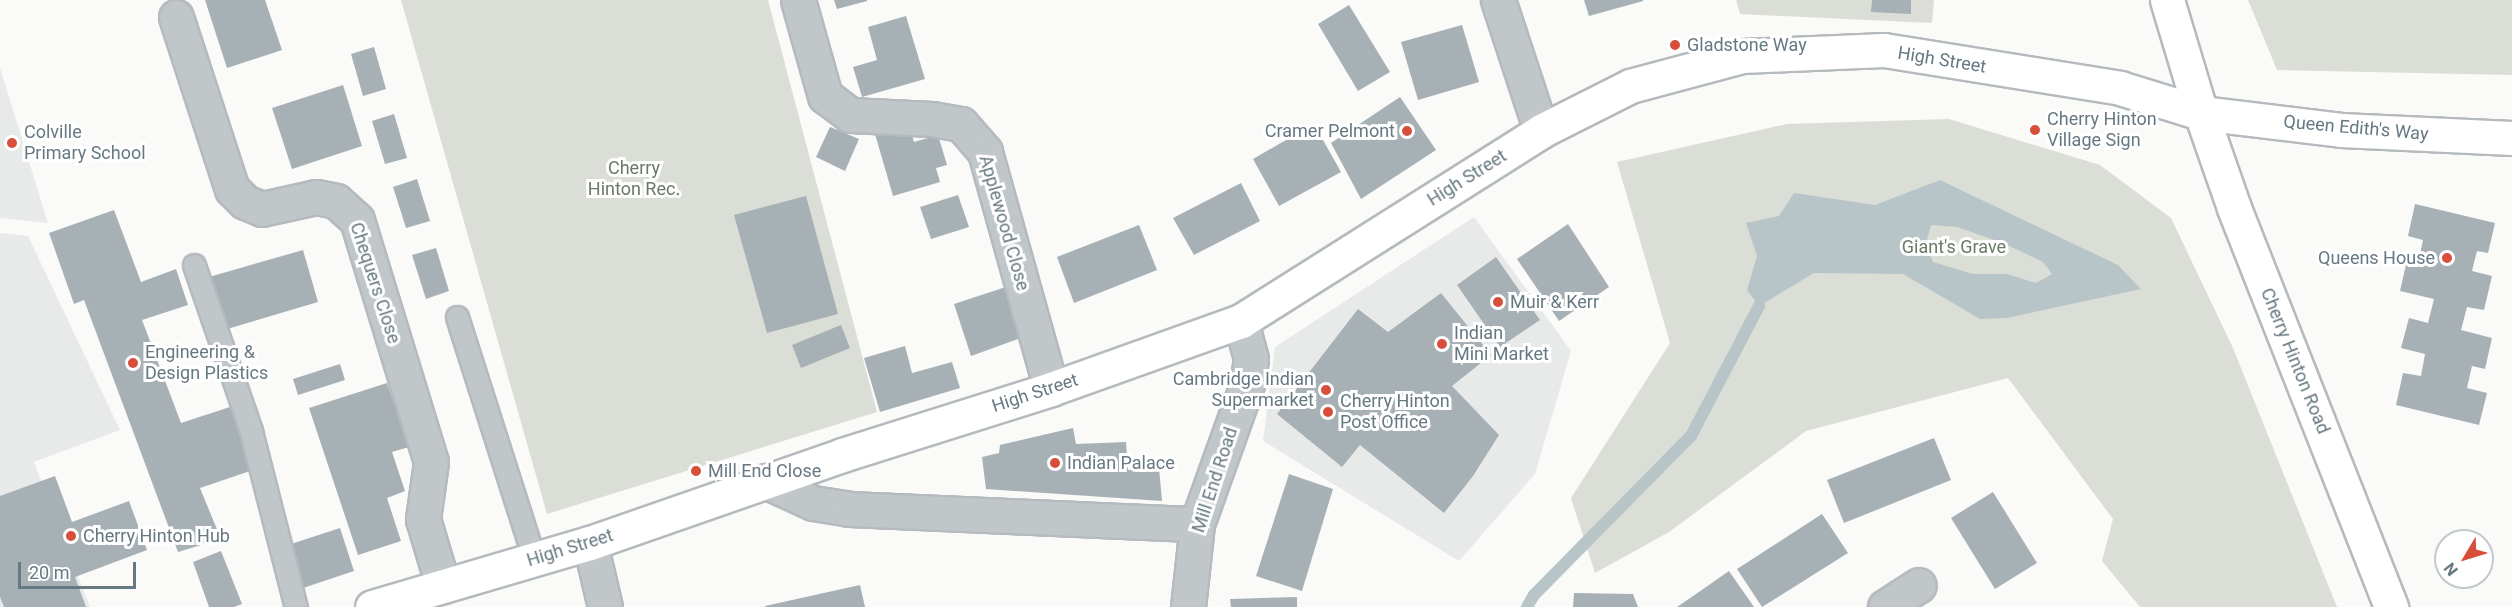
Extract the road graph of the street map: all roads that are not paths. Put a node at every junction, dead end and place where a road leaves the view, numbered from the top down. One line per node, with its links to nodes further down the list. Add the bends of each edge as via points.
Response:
1 (798, 0): 11 (street, Applewood Close, via 825,96 850,115 961,124 985,152)
2 (1498, 0): 6 (street)
3 (2167, 0): 5 (street, Cherry Hinton Road)
4 (176, 17): 17 (street, Chequers Close, via 232,189 245,202 262,209 316,197 336,201 357,220 431,462 423,519)
5 (2201, 113): 6 (street, High Street, via 2120,88 1884,51 1742,56 1630,86); 7 (street, Queen Edith's Way, via 2342,130); 23 (street, Cherry Hinton Road, via 2234,208)
6 (1541, 131): 10 (street, High Street)
7 (2512, 138)
8 (194, 265): 18 (lane, via 251,431)
9 (457, 317): 15 (lane)
10 (1241, 321): 11 (street, High Street); 13 (street, Mill End Road, via 1251,359 1247,384)
11 (1051, 389): 12 (street, High Street)
12 (765, 481): 13 (street, via 813,503 849,509); 14 (street, High Street)
13 (1197, 524): 21 (street, Mill End Road)
14 (590, 543): 15 (street, High Street); 20 (street)
15 (534, 559): 17 (street, High Street)
16 (1919, 585): 22 (street)
17 (443, 586): 19 (street, High Street)
18 (296, 607)
19 (372, 607)
20 (605, 607)
21 (1188, 607)
22 (1885, 607)
23 (2391, 607)

